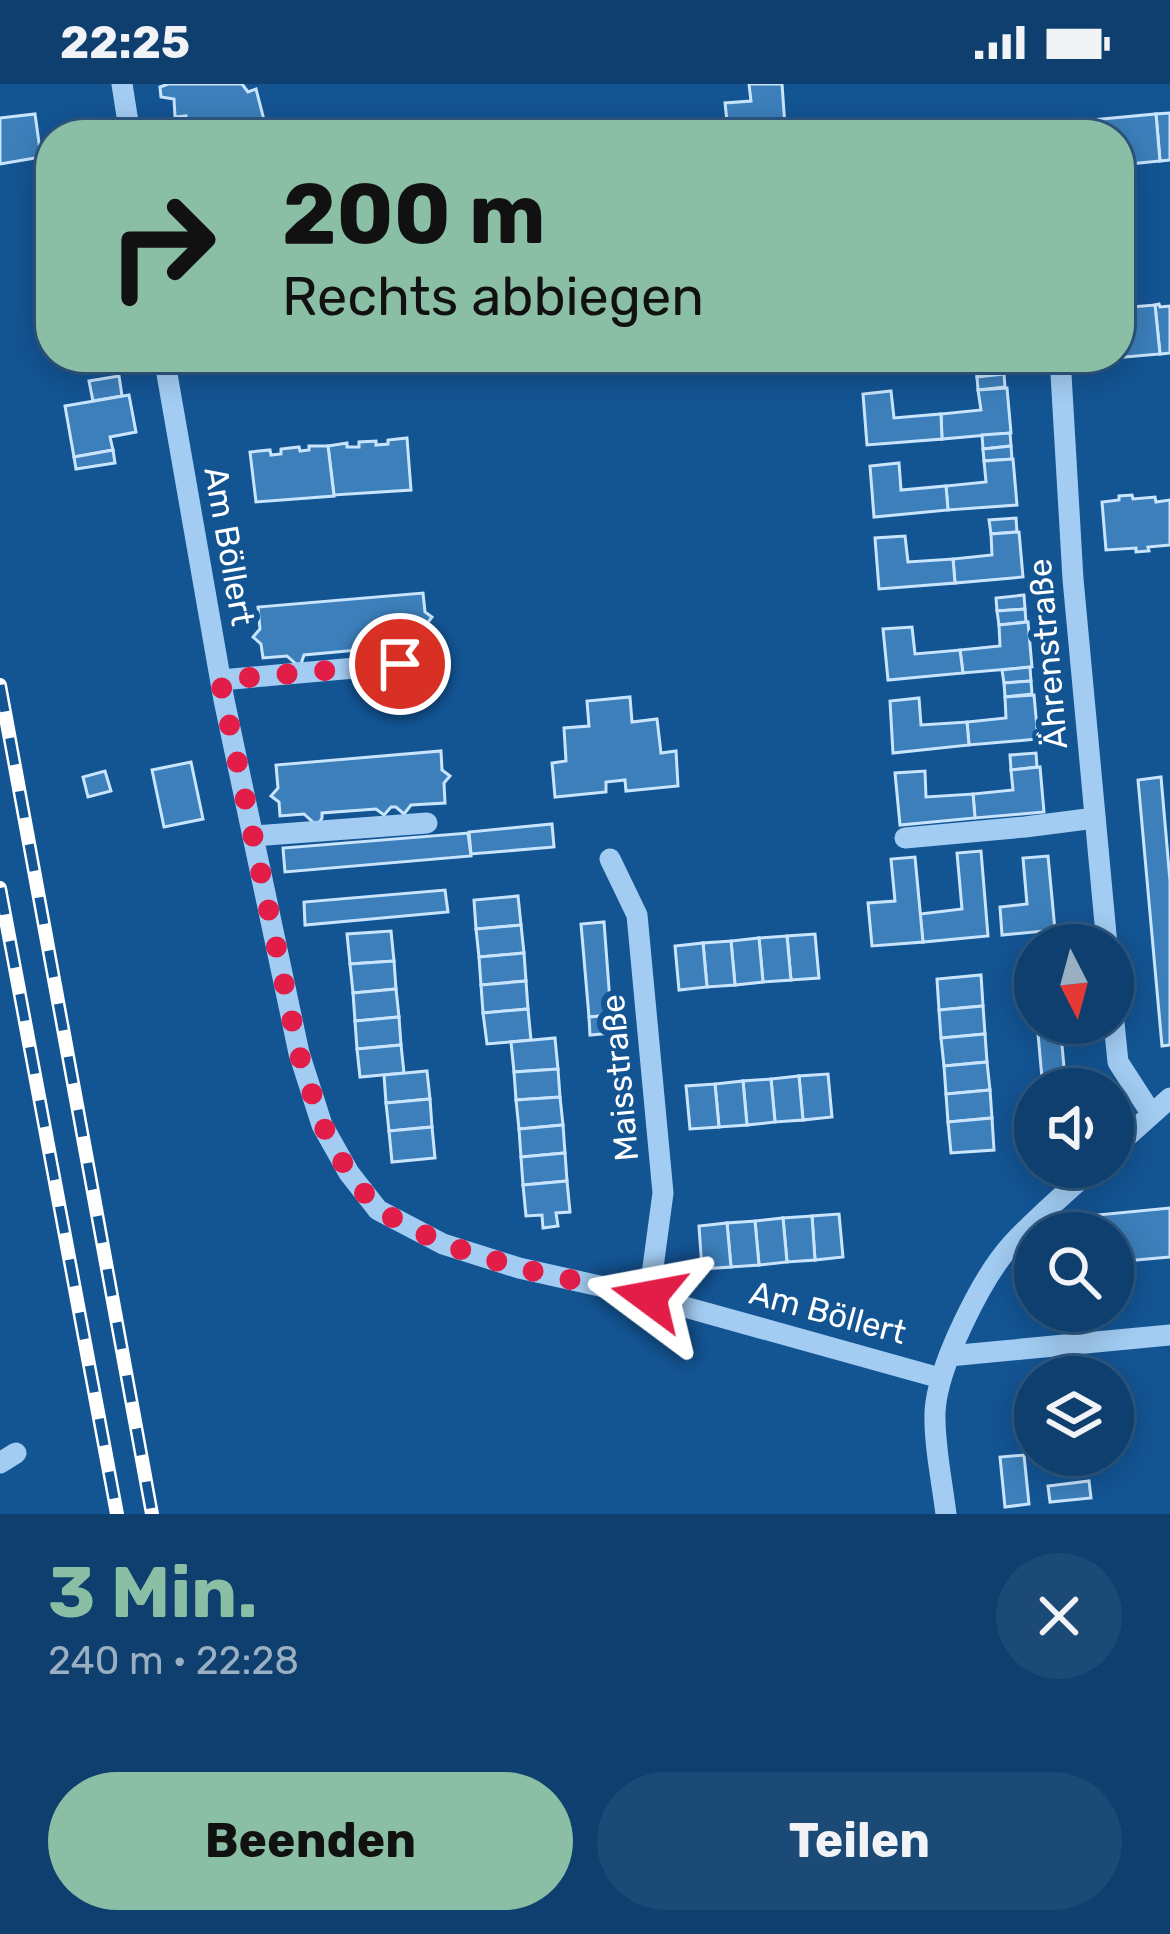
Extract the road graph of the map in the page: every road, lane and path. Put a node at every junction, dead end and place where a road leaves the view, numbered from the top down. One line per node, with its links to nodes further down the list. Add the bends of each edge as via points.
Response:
1 (122, 84): 2 (street)
2 (128, 120)
3 (167, 372): 6 (street, Am Böllert)
4 (1061, 372): 7 (street, Ährenstraße)
5 (400, 664): 6 (street)
6 (220, 680): 9 (street, Am Böllert)
7 (1095, 818): 10 (street); 12 (street, Ährenstraße)
8 (427, 823): 9 (street)
9 (253, 836): 18 (street, Am Böllert, via 299,1054 322,1124 378,1210 443,1244)
10 (904, 838)
11 (610, 860): 18 (street, Maisstraße, via 638,915 663,1193)
12 (1105, 924)
13 (1116, 1044): 15 (street, via 1118,1062)
14 (1170, 1097): 15 (street)
15 (1151, 1113): 16 (street)
16 (1134, 1129)
17 (1072, 1188): 20 (street, via 1010,1246)
18 (649, 1297): 20 (street, Am Böllert)
19 (1170, 1335): 20 (street)
20 (945, 1367): 21 (street, via 935,1413)
21 (946, 1514)

